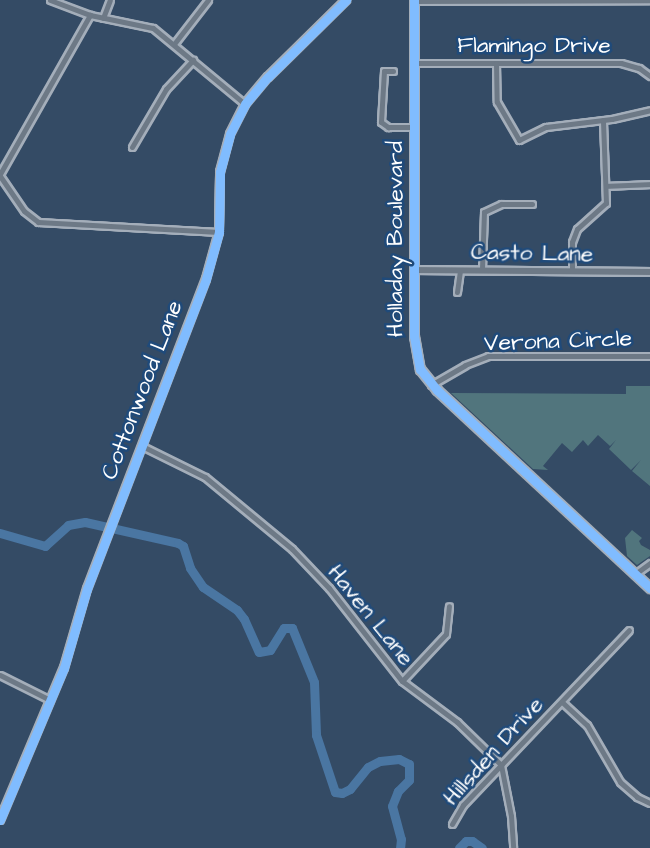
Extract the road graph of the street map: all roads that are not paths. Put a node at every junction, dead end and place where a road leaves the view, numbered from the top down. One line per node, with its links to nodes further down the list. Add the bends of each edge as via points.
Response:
1 (50, 0): 8 (street)
2 (110, 0): 9 (street)
3 (208, 0): 10 (street)
4 (346, 0): 16 (street, Cottonwood Lane)
5 (414, 0): 6 (street); 13 (main road, Holladay Boulevard)
6 (631, 0): 7 (street)
7 (650, 0)
8 (90, 15): 9 (street); 21 (street)
9 (103, 18): 10 (street, via 149,27)
10 (174, 44): 11 (street)
11 (193, 60): 16 (street); 20 (street, via 166,89)
12 (496, 62): 13 (street, Flamingo Drive); 15 (street, Flamingo Drive, via 621,63); 18 (street, via 498,102 519,140 546,127)
13 (414, 63): 19 (main road, Holladay Boulevard)
14 (393, 71): 19 (street, via 384,71 381,122 388,127)
15 (650, 76)
16 (245, 104): 25 (street, Cottonwood Lane, via 222,160)
17 (650, 110): 18 (street)
18 (603, 120): 23 (street)
19 (415, 128): 27 (main road, Holladay Boulevard)
20 (132, 147)
21 (0, 175): 25 (street, via 24,211 38,222)
22 (650, 184): 23 (street)
23 (606, 186): 29 (street, via 605,206 585,219 575,233)
24 (532, 204): 26 (street, via 501,204 484,212)
25 (219, 232): 34 (street, Cottonwood Lane, via 206,279)
26 (482, 269): 28 (street, Casto Lane); 29 (street, Casto Lane)
27 (414, 270): 28 (street, Casto Lane); 33 (main road, Holladay Boulevard, via 415,354)
28 (460, 270): 31 (street)
29 (572, 271): 30 (street, Casto Lane)
30 (650, 272)
31 (457, 292)
32 (650, 356): 33 (street, Verona Circle, via 488,356)
33 (431, 385): 36 (main road, Holladay Boulevard)
34 (142, 446): 41 (street, Haven Lane, via 205,477 292,549 329,588); 42 (street, Cottonwood Lane)
35 (650, 563): 36 (street)
36 (635, 574): 37 (main road, Holladay Boulevard)
37 (650, 588)
38 (449, 606): 41 (street, via 446,634)
39 (629, 631): 43 (street, Hillsden Drive)
40 (0, 676): 42 (street)
41 (401, 681): 44 (street, Haven Lane, via 457,722)
42 (50, 699): 46 (street, Cottonwood Lane)
43 (562, 702): 44 (street, Hillsden Drive); 45 (street, Hillsden Drive, via 587,725 620,782)
44 (500, 765): 47 (street, Hillsden Drive); 48 (street)
45 (650, 803)
46 (0, 820)
47 (452, 824)
48 (513, 848)

